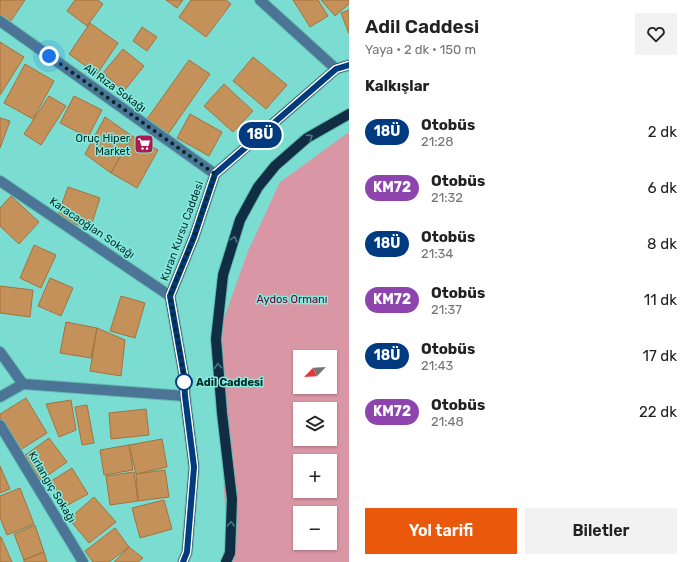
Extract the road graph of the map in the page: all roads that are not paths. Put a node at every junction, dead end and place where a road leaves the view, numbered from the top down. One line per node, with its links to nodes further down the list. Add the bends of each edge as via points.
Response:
1 (260, 0): 4 (street)
2 (0, 21): 6 (street, Ali Rıza Sokağı)
3 (349, 64): 4 (main road, Kuran Kursu Caddesi)
4 (336, 69): 6 (main road, Kuran Kursu Caddesi)
5 (349, 114): 16 (main road, one-way to 5, via 230,553 232,500 216,339 223,275 240,220 258,187 275,166 307,138)
6 (215, 174): 8 (main road, Kuran Kursu Caddesi, via 194,237)
7 (0, 181): 8 (street, Karacaoğlan Sokağı)
8 (170, 296): 11 (main road, Kuran Kursu Caddesi)
9 (0, 352): 10 (street)
10 (23, 384): 11 (street); 12 (street)
11 (185, 396): 15 (main road, Kuran Kursu Caddesi, via 194,467 187,552)
12 (0, 397)
13 (0, 425): 14 (street, Kırlangıç Sokağı)
14 (83, 562)
15 (182, 562)
16 (226, 562)

